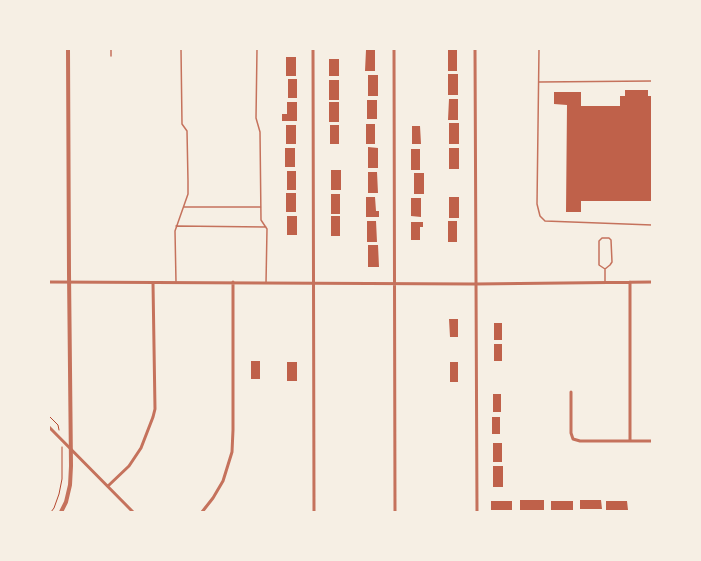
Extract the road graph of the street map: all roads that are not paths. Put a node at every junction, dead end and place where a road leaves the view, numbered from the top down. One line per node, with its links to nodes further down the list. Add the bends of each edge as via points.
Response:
1 (68, 49): 19 (street)
2 (111, 49): 9 (lane)
3 (181, 49): 12 (lane, via 182,124 187,132 188,181)
4 (257, 49): 13 (lane, via 256,118 260,132)
5 (313, 49): 22 (street)
6 (394, 49): 28 (street)
7 (475, 49): 29 (street)
8 (539, 49): 11 (lane)
9 (111, 56)
10 (652, 81): 11 (lane)
11 (539, 82): 14 (lane, via 537,204 540,216 545,221)
12 (184, 207): 13 (lane); 15 (lane)
13 (261, 207): 16 (lane, via 262,220)
14 (652, 225)
15 (176, 226): 16 (lane); 20 (lane)
16 (266, 227): 27 (lane)
17 (605, 269): 17 (lane, via 612,262 609,238 602,238 599,241 599,265); 23 (lane)
18 (49, 282): 19 (street)
19 (69, 282): 26 (street); 34 (street)
20 (176, 282): 21 (street); 26 (street)
21 (233, 282): 27 (street); 38 (street, via 232,452 223,481)
22 (314, 282): 27 (street); 28 (street); 39 (street)
23 (605, 282): 24 (street); 29 (street)
24 (630, 282): 25 (street); 32 (street)
25 (652, 282)
26 (153, 283): 35 (street, via 155,409 141,448 129,466)
27 (266, 283)
28 (395, 283): 29 (street); 40 (street)
29 (476, 284): 41 (street)
30 (571, 392): 32 (street, via 573,438 580,441)
31 (49, 427): 34 (street)
32 (630, 441): 33 (street)
33 (652, 441)
34 (71, 449): 35 (street); 36 (street, via 70,485)
35 (108, 486): 37 (street)
36 (61, 512)
37 (133, 512)
38 (202, 512)
39 (314, 512)
40 (395, 512)
41 (476, 512)

